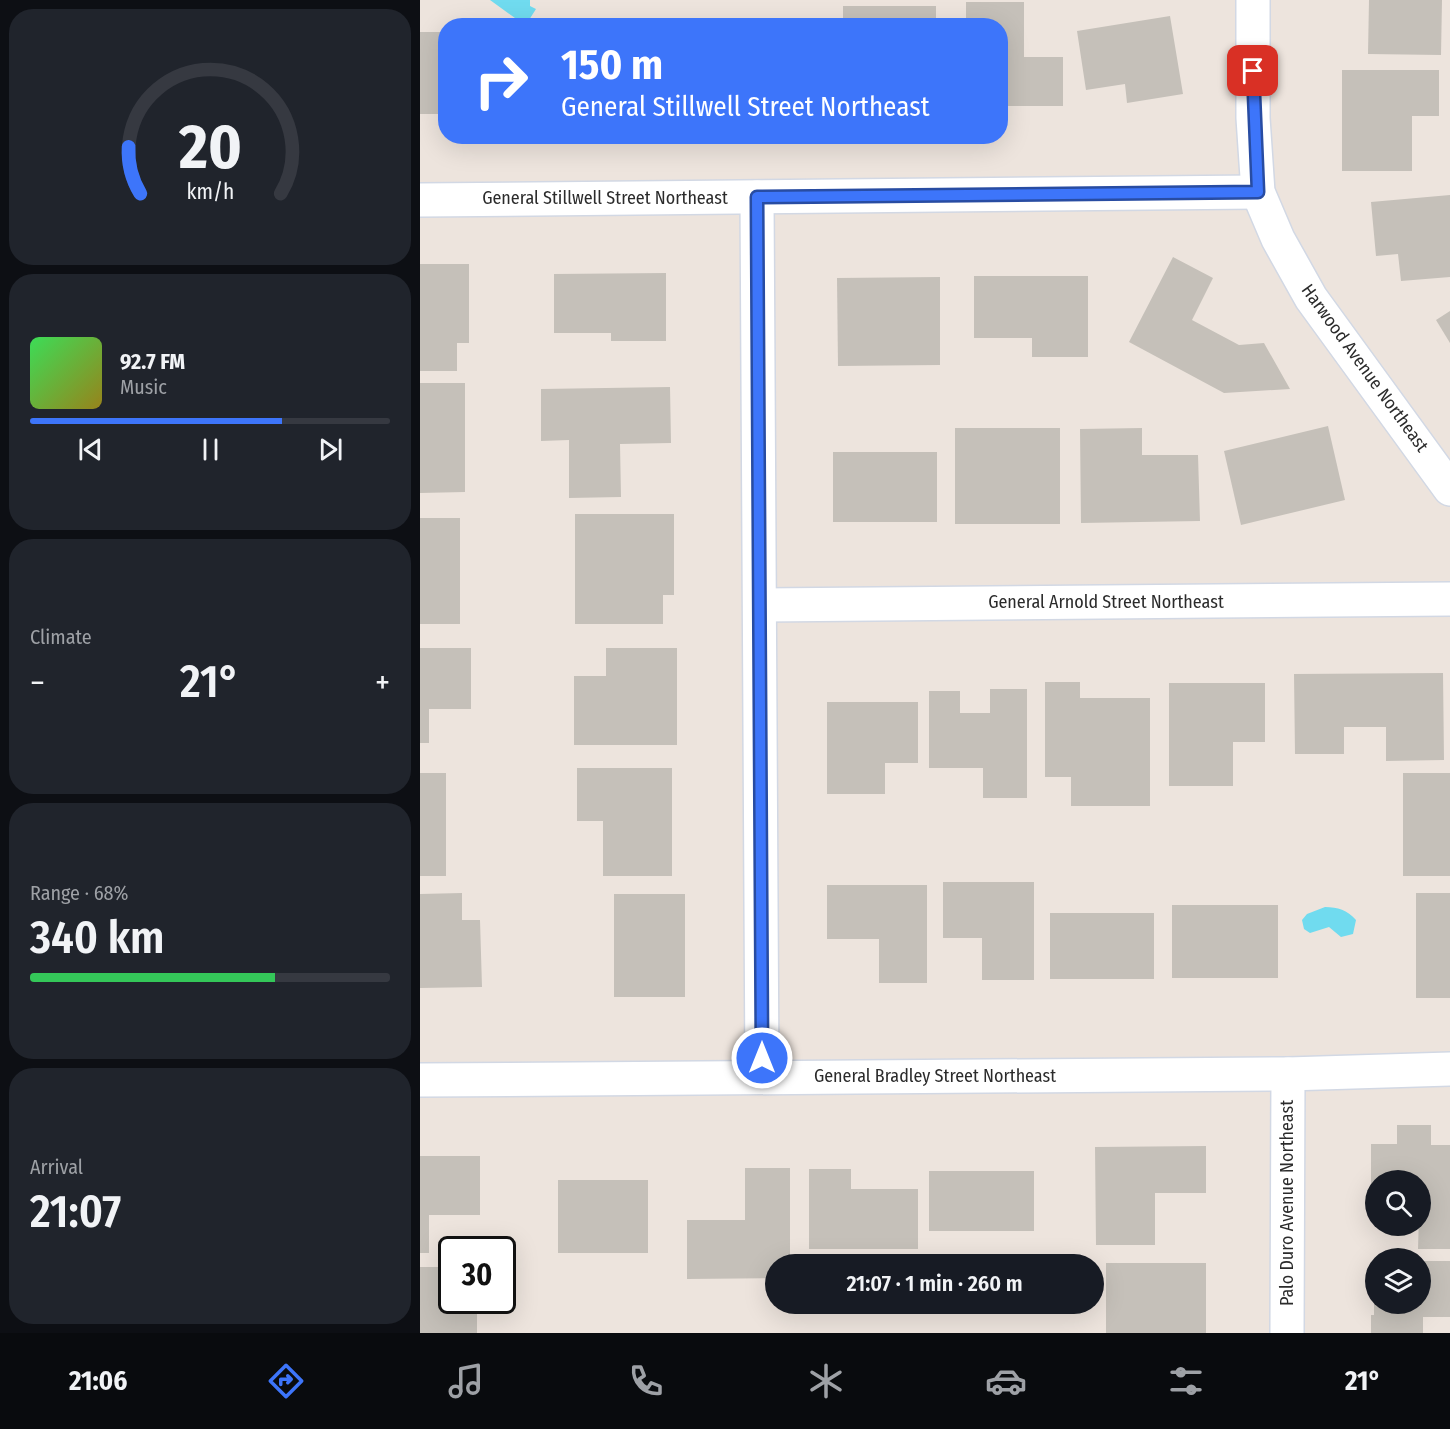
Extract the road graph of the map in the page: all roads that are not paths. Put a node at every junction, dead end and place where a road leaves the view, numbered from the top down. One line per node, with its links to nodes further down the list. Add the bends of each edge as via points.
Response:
1 (1253, 0): 2 (street, Harwood Avenue Northeast, via 1253,118)
2 (1258, 192): 3 (street, General Stillwell Street Northeast); 5 (street, Harwood Avenue Northeast, via 1311,298)
3 (757, 197): 4 (street, General Stillwell Street Northeast); 7 (street)
4 (420, 200)
5 (1450, 489)
6 (1450, 599): 7 (street, General Arnold Street Northeast)
7 (761, 605): 10 (street)
8 (1450, 1070): 9 (street, General Bradley Street Northeast)
9 (1288, 1074): 10 (street, General Bradley Street Northeast); 12 (street, Palo Duro Avenue Northeast)
10 (762, 1077): 11 (street, General Bradley Street Northeast)
11 (420, 1080)
12 (1287, 1333)

